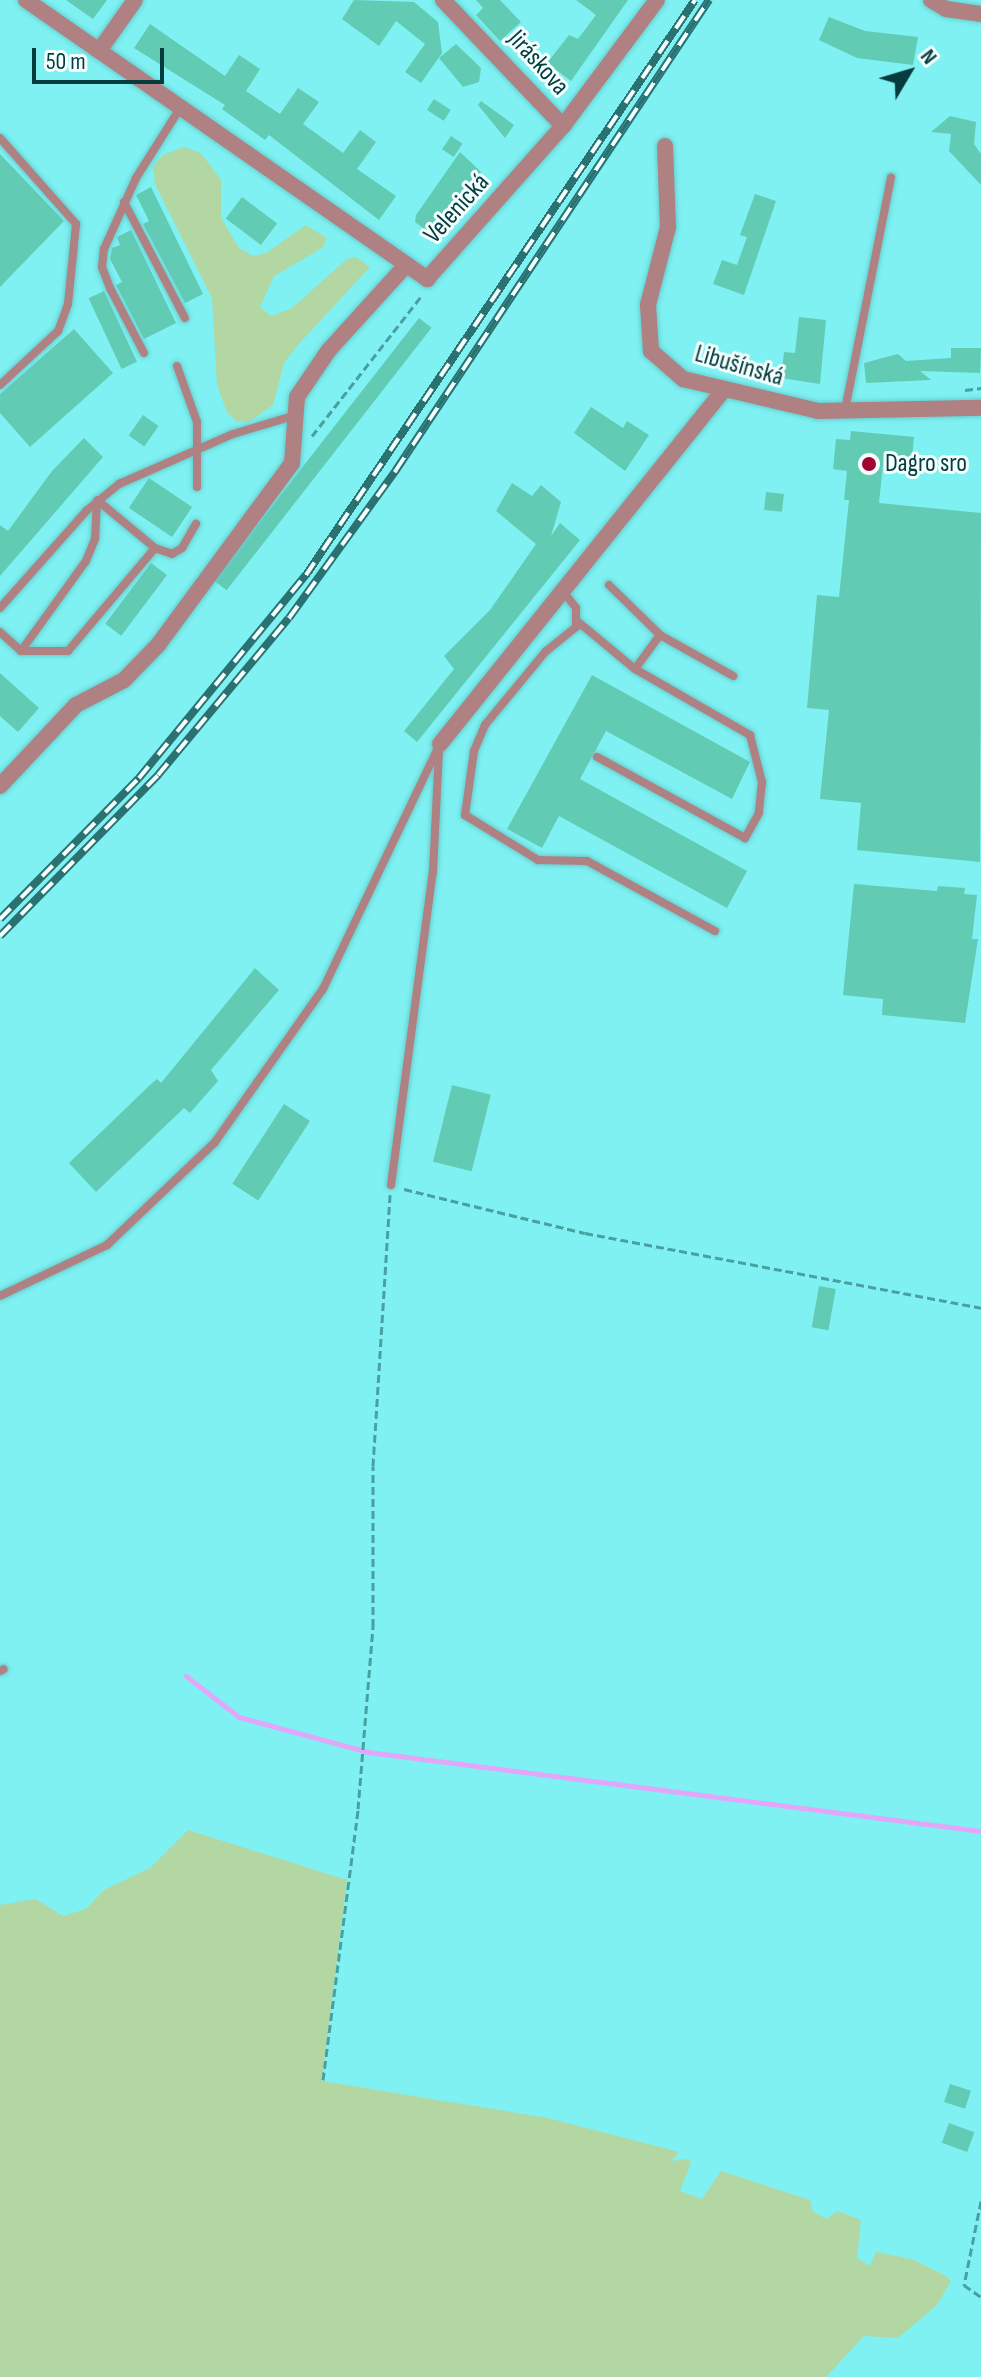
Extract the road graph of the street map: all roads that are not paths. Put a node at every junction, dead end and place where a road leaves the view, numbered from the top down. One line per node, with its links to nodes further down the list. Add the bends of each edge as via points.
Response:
1 (26, 0): 7 (street)
2 (135, 0): 7 (street)
3 (443, 0): 9 (street, Jiráskova)
4 (657, 0): 9 (street, Velenická)
5 (931, 0): 6 (street, via 946,9)
6 (981, 14)
7 (99, 51): 8 (street)
8 (180, 108): 13 (lane); 14 (street)
9 (563, 126): 14 (street, Velenická, via 427,279)
10 (0, 138): 18 (lane, via 76,224 68,304 58,331)
11 (665, 146): 19 (street, Libušínská, via 668,227 648,305 651,351 683,379)
12 (891, 177): 21 (lane)
13 (124, 202): 15 (lane); 16 (lane, via 102,267)
14 (406, 265): 22 (street, Velenická, via 329,350 297,397)
15 (185, 318)
16 (144, 353)
17 (177, 366): 23 (lane, via 190,396)
18 (0, 385)
19 (722, 392): 21 (street, Libušínská); 29 (street)
20 (981, 408): 21 (street, Libušínská)
21 (845, 411)
22 (293, 416): 23 (lane); 39 (street, Velenická, via 292,463 274,494 158,645 124,680 76,705)
23 (199, 448): 24 (lane); 25 (lane, via 119,484)
24 (197, 487)
25 (97, 500): 27 (lane); 30 (lane); 34 (lane, via 95,539 86,561)
26 (196, 524): 27 (lane, via 182,548 172,554)
27 (155, 548): 34 (lane, via 68,651)
28 (609, 585): 33 (lane)
29 (562, 589): 31 (lane, via 573,602); 37 (street)
30 (0, 608)
31 (577, 621): 35 (lane); 40 (lane, via 485,725 474,751 465,815 538,860 587,861)
32 (0, 632): 34 (lane)
33 (660, 635): 35 (lane); 36 (lane)
34 (21, 651)
35 (635, 669): 38 (lane, via 750,735 762,782 759,813 745,838)
36 (733, 676)
37 (440, 744): 41 (lane, via 433,872); 42 (lane, via 323,989 215,1142 107,1245)
38 (597, 757)
39 (0, 786)
40 (715, 931)
41 (391, 1185)
42 (0, 1296)

